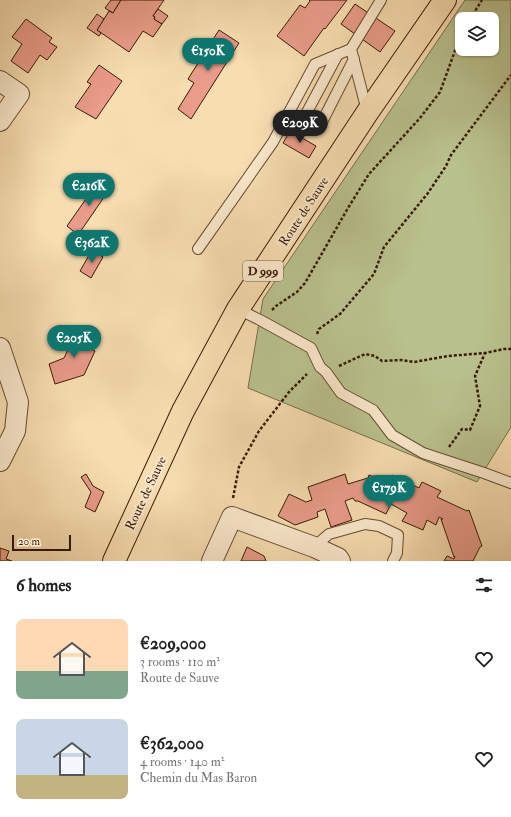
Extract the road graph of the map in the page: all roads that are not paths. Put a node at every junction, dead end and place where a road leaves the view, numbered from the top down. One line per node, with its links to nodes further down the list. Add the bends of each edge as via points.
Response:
1 (381, 0): 3 (lane)
2 (445, 0): 7 (main road, Route de Sauve / D 999)
3 (351, 49): 4 (lane); 5 (lane)
4 (338, 54): 5 (lane, via 306,114 321,124); 9 (lane, via 315,64 273,142)
5 (354, 59): 7 (lane)
6 (0, 81): 8 (street, via 19,94)
7 (367, 113): 10 (main road, Route de Sauve / D 999)
8 (0, 121)
9 (198, 249)
10 (238, 309): 13 (lane, via 311,348 341,393 373,410 392,435 423,453); 15 (main road, Route de Sauve / D 999, via 183,411)
11 (0, 348): 12 (street, via 18,402 15,431)
12 (0, 461)
13 (511, 483)
14 (314, 547): 16 (street, via 232,517); 17 (street); 18 (lane, via 329,534 365,524 379,526 398,535 397,553)
15 (114, 561)
16 (212, 561)
17 (340, 561)
18 (393, 561)

